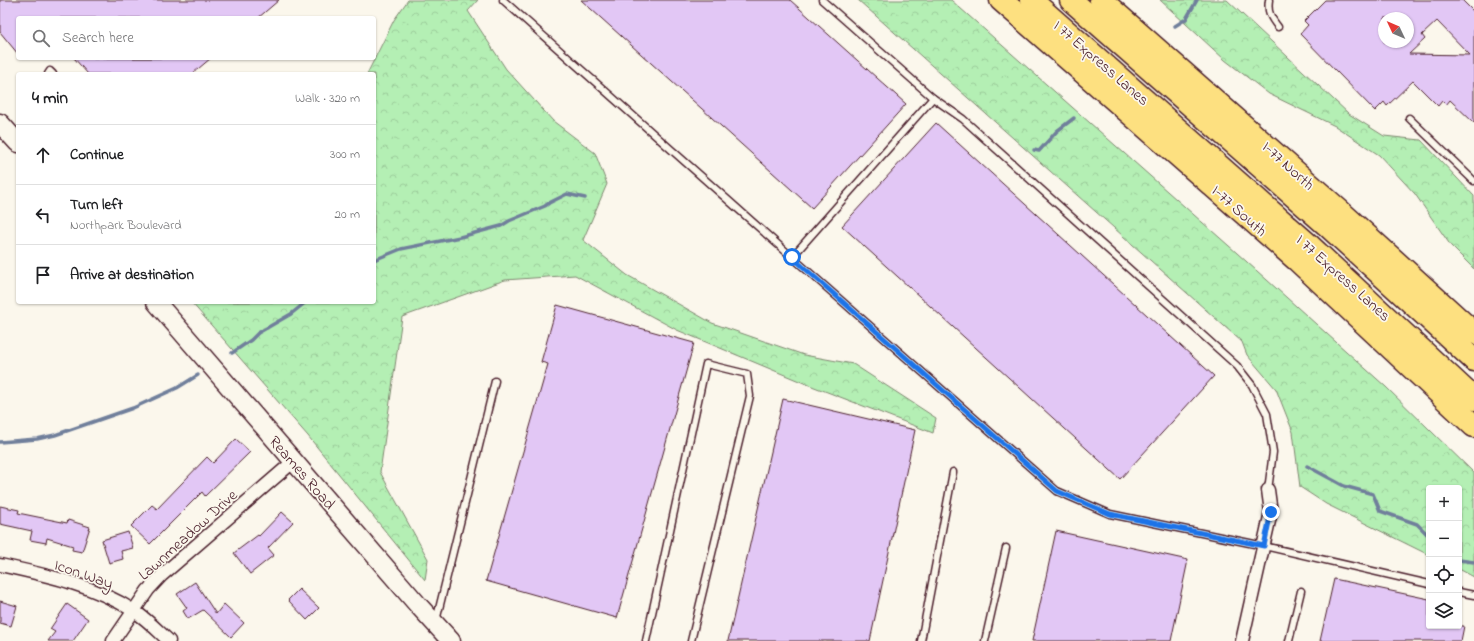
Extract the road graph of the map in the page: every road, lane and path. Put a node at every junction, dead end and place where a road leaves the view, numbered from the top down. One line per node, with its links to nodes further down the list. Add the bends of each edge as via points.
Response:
1 (503, 0): 14 (lane)
2 (822, 0): 9 (lane)
3 (1001, 0): 20 (highway, I-77 South, via 1297,260)
4 (1031, 0): 19 (highway, I 77 Express Lanes, via 1310,246)
5 (1071, 0): 17 (highway, I 77 Express Lanes, via 1328,226)
6 (1101, 0): 16 (highway, I-77 North, via 1341,212)
7 (1269, 0): 8 (lane, via 1270,16)
8 (1278, 27)
9 (933, 98): 14 (lane); 23 (lane, via 963,119 1237,366 1252,385 1266,414 1273,452)
10 (1409, 118): 13 (lane)
11 (0, 122): 12 (main road)
12 (16, 141)
13 (1474, 182)
14 (792, 257): 24 (lane, via 1057,491 1110,514)
15 (158, 304): 21 (main road, Reames Road)
16 (1474, 334)
17 (1474, 360)
18 (495, 381): 32 (lane)
19 (1474, 399)
20 (1474, 426)
21 (294, 461): 31 (street, Lawnmeadow Drive, via 162,575 148,590); 32 (main road, Reames Road)
22 (953, 472): 38 (lane)
23 (1268, 490): 24 (street, via 1271,512)
24 (1264, 546): 27 (lane); 40 (street)
25 (1006, 548): 39 (lane)
26 (0, 565): 31 (street, Icon Way, via 67,581 104,594)
27 (1426, 583)
28 (1301, 591): 41 (lane)
29 (1462, 593): 30 (lane)
30 (1474, 595)
31 (135, 611): 33 (street, Lawnmeadow Drive); 34 (street, Icon Way)
32 (436, 624): 35 (main road, Reames Road)
33 (113, 641)
34 (169, 641)
35 (451, 641)
36 (646, 641): 37 (lane, via 706,364 747,374 750,396)
37 (691, 641)
38 (921, 641)
39 (985, 641)
40 (1242, 641)
41 (1289, 641)

